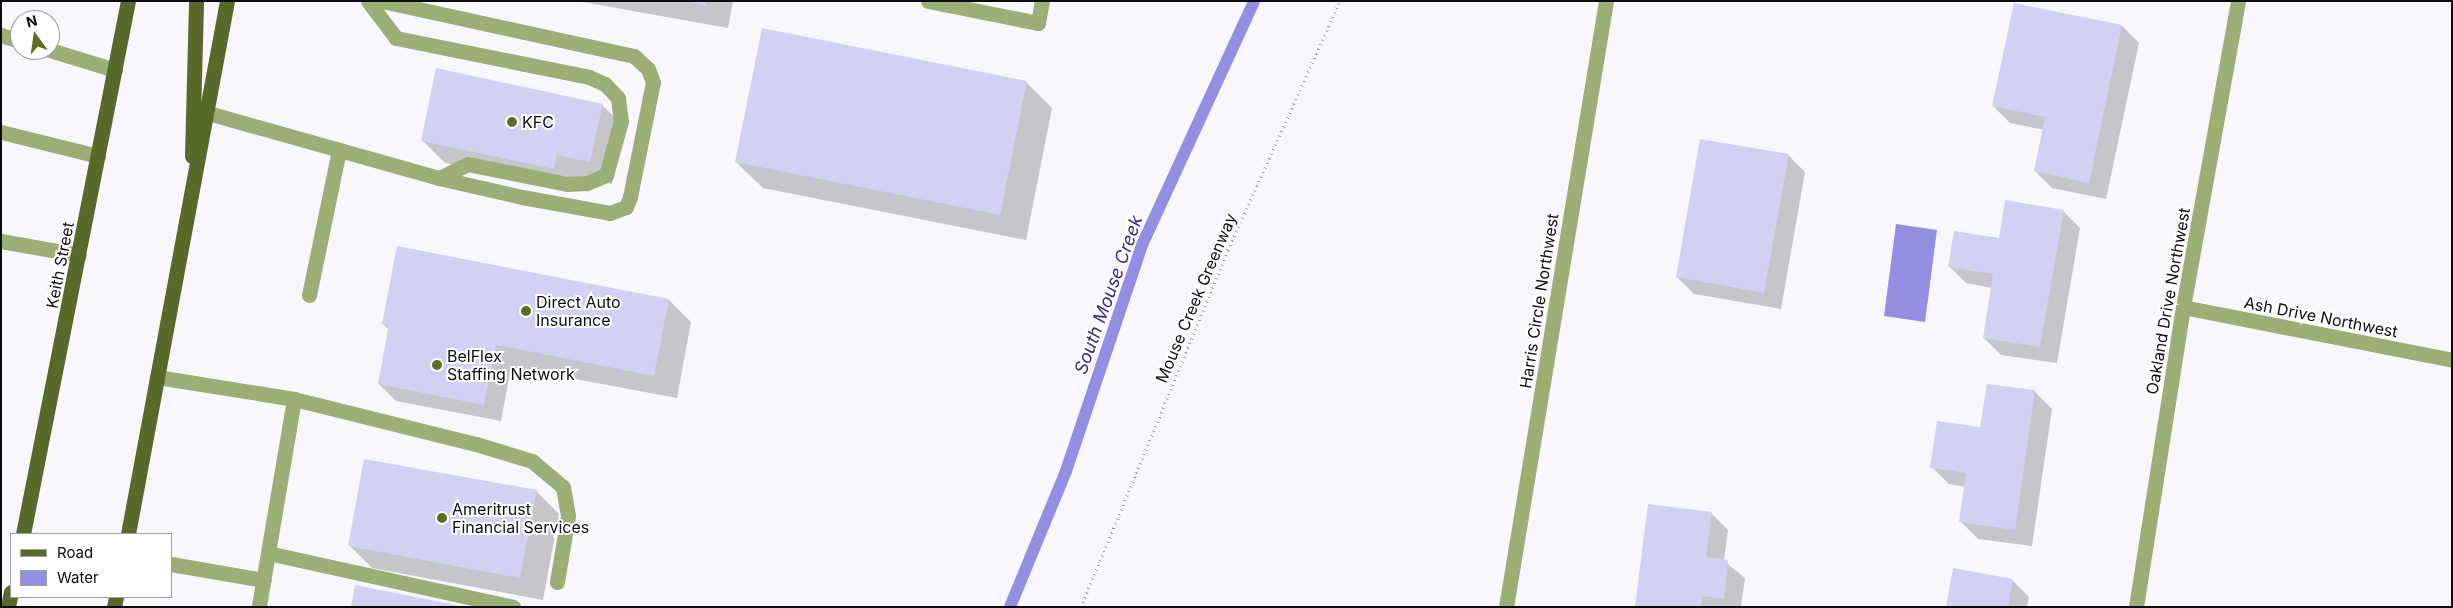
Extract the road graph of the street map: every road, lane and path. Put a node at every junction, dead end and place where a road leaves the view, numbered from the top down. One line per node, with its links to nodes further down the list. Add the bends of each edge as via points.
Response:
1 (128, 1): 12 (main road, Keith Street)
2 (196, 1): 18 (main road)
3 (227, 1): 13 (main road)
4 (368, 1): 17 (street, via 396,38 589,77 605,84 618,98 621,121 606,175 587,183 567,184 468,164)
5 (382, 1): 17 (street, via 634,56 648,70 653,82 626,207 610,213)
6 (928, 1): 7 (street, via 1038,23)
7 (1042, 1)
8 (1340, 1): 34 (path, Mouse Creek Greenway, via 1228,250)
9 (1606, 1): 35 (street, Harris Circle Northwest)
10 (2238, 1): 22 (street, Oakland Drive Northwest)
11 (60, 53): 12 (street)
12 (115, 70): 16 (main road, Keith Street)
13 (208, 113): 15 (street); 18 (main road)
14 (1, 132): 16 (street)
15 (338, 150): 17 (street); 21 (street)
16 (98, 156): 20 (main road, Keith Street)
17 (439, 178)
18 (190, 200): 24 (main road)
19 (1, 241): 20 (street)
20 (79, 255): 26 (main road, Keith Street)
21 (309, 295)
22 (2183, 307): 23 (street, Ash Drive Northwest); 36 (street, Oakland Drive Northwest)
23 (2452, 360)
24 (157, 377): 25 (street); 27 (main road)
25 (294, 399): 28 (street); 31 (street, via 532,461 563,486 568,516)
26 (23, 533)
27 (128, 533)
28 (268, 553): 30 (street); 33 (street)
29 (172, 564): 30 (street)
30 (264, 580): 32 (street)
31 (557, 582)
32 (260, 607)
33 (513, 607)
34 (1081, 607)
35 (1506, 607)
36 (2136, 607)

